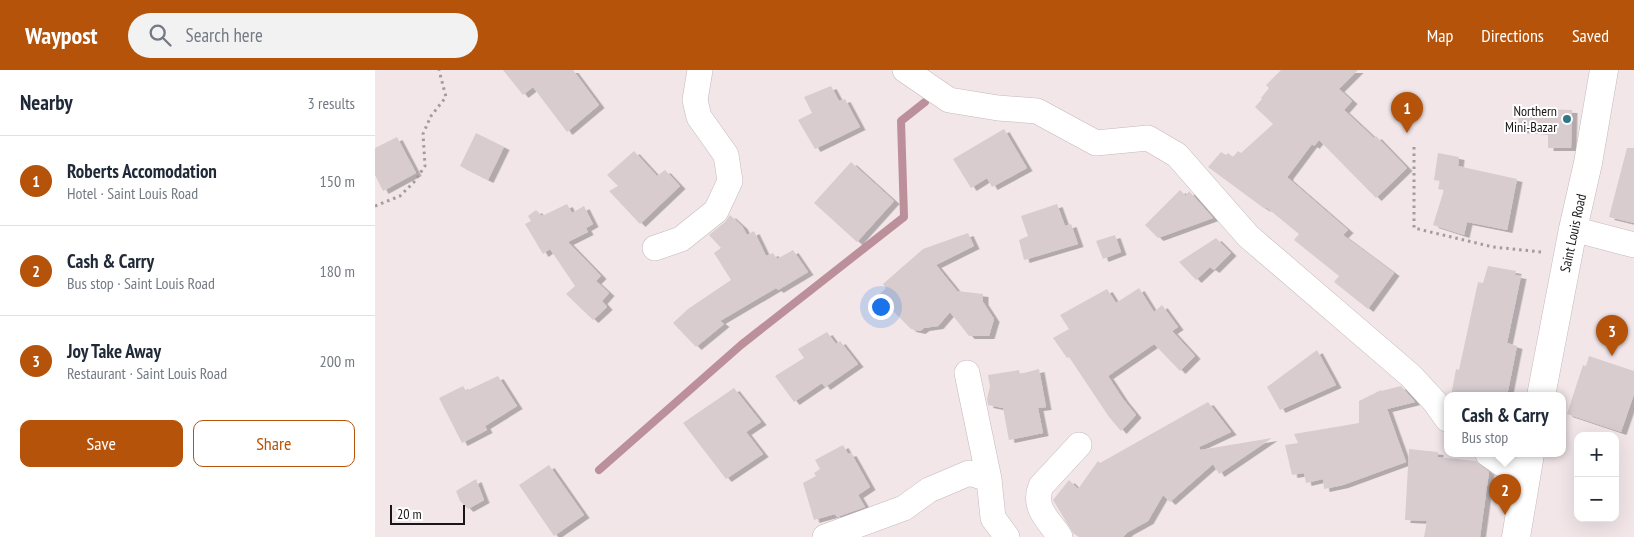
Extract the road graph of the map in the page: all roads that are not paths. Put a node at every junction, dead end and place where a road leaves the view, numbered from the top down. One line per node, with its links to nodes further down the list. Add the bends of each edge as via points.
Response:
1 (700, 70): 6 (street, via 695,100 699,117 726,155 730,181 716,211 681,239)
2 (905, 70): 9 (street, via 949,100 1037,111 1096,143 1148,138 1177,155 1248,236 1411,376)
3 (1603, 70): 4 (main road, Saint Louis Road)
4 (1573, 229): 5 (street); 8 (main road, Saint Louis Road)
5 (1634, 245)
6 (655, 248)
7 (967, 373): 13 (street)
8 (1542, 392)
9 (1444, 415)
10 (1079, 445): 17 (street, via 1041,486 1038,494 1039,506)
11 (1492, 457): 14 (street)
12 (1529, 457): 14 (main road)
13 (989, 479): 15 (street, via 969,473 929,490 904,508); 16 (street, via 993,518)
14 (1525, 480): 18 (main road)
15 (825, 537)
16 (1007, 537)
17 (1060, 537)
18 (1516, 537)

